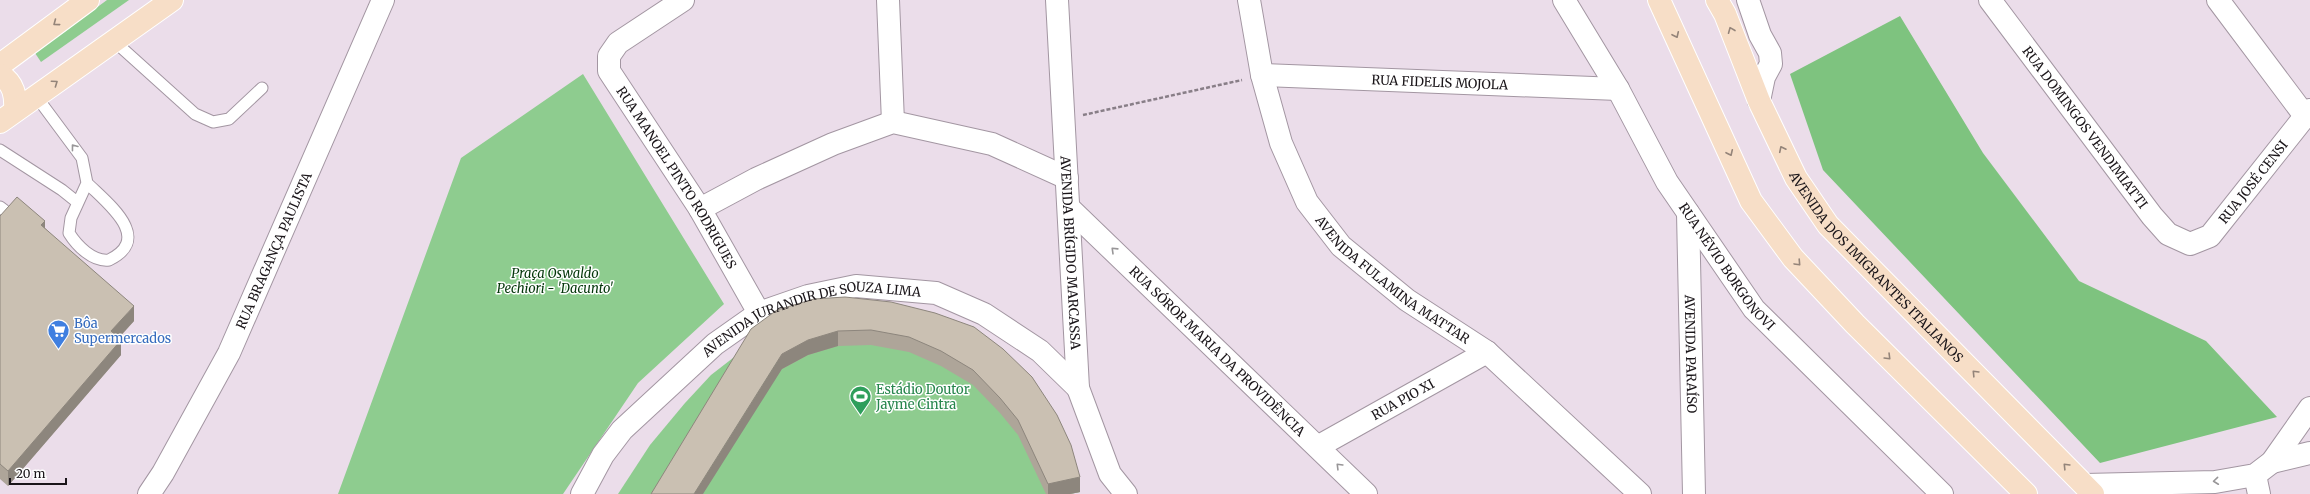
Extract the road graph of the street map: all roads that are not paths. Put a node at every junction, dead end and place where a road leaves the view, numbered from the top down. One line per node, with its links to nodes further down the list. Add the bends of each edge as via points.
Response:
1 (88, 0): 15 (main road, one-way to 15)
2 (172, 0): 14 (main road)
3 (383, 0): 43 (street, RUA BRAGANÇA PAULISTA, via 229,353)
4 (683, 0): 30 (street, RUA MANOEL PINTO RODRIGUES, via 618,43 609,56 609,71)
5 (888, 0): 24 (street)
6 (1057, 0): 26 (street, AVENIDA BRÍGIDO MARCASSA)
7 (1249, 0): 17 (street, AVENIDA FULAMINA MATTAR)
8 (1564, 0): 19 (street, RUA NÉVIO BORGONOVI)
9 (1659, 0): 50 (main road, one-way to 50, via 1751,201 1793,258 1855,324)
10 (1716, 0): 21 (main road, AVENIDA DOS IMIGRANTES ITALIANOS, one-way to 10, via 1725,14)
11 (1748, 0): 21 (street, via 1760,35 1770,53 1771,64 1764,77)
12 (1990, 0): 32 (street, RUA DOMINGOS VENDIMIATTI, via 2152,216 2168,234)
13 (2218, 0): 22 (street)
14 (114, 41): 18 (lane, via 195,114 213,122 229,119); 20 (main road, one-way to 14)
15 (0, 65)
16 (0, 75): 23 (main road, via 9,82 16,97)
17 (1262, 75): 19 (street, RUA FIDELIS MOJOLA); 34 (street, AVENIDA FULAMINA MATTAR, via 1281,143 1307,202 1341,246 1407,300)
18 (262, 88)
19 (1618, 89): 31 (street, RUA NÉVIO BORGONOVI, via 1667,182)
20 (36, 96): 23 (main road); 27 (lane, one-way to 20, via 82,158)
21 (1759, 101): 42 (main road, AVENIDA DOS IMIGRANTES ITALIANOS, one-way to 21, via 1828,225 1796,178)
22 (2307, 113): 32 (street, RUA JOSÉ CENSI, via 2210,236)
23 (8, 116)
24 (893, 122): 26 (street, via 992,144); 30 (street, via 833,144)
25 (0, 150): 28 (lane)
26 (1067, 178): 29 (street, AVENIDA BRÍGIDO MARCASSA)
27 (87, 182): 28 (lane); 28 (lane, via 113,208 128,230 128,241 114,257 104,261 96,258 72,238 69,227)
28 (78, 202)
29 (1070, 208): 35 (street, AVENIDA BRÍGIDO MARCASSA); 37 (street, RUA SÓROR MARIA DA PROVIDÊNCIA, one-way to 29)
30 (700, 209): 33 (street, RUA MANOEL PINTO RODRIGUES)
31 (1688, 213): 48 (street, AVENIDA PARAÍSO); 49 (street, RUA NÉVIO BORGONOVI, via 1754,309)
32 (2190, 244)
33 (759, 313): 35 (street, AVENIDA JURANDIR DE SOUZA LIMA, via 808,296 856,286 936,293 984,314 1040,351); 44 (street, AVENIDA JURANDIR DE SOUZA LIMA, via 715,344 622,430 603,455)
34 (1487, 352): 37 (street, RUA PIO XI); 47 (street, AVENIDA FULAMINA MATTAR)
35 (1078, 388): 40 (street, AVENIDA BRÍGIDO MARCASSA)
36 (2310, 408): 39 (street)
37 (1318, 446): 46 (street, RUA SÓROR MARIA DA PROVIDÊNCIA, one-way to 37)
38 (2310, 453): 39 (street)
39 (2272, 462): 41 (street)
40 (1112, 484): 45 (street, AVENIDA BRÍGIDO MARCASSA)
41 (2257, 485): 42 (street, one-way to 42, via 2215,482)
42 (2089, 490)
43 (149, 494)
44 (582, 494)
45 (1126, 494)
46 (1366, 494)
47 (1640, 494)
48 (1694, 494)
49 (1942, 494)
50 (2026, 494)

